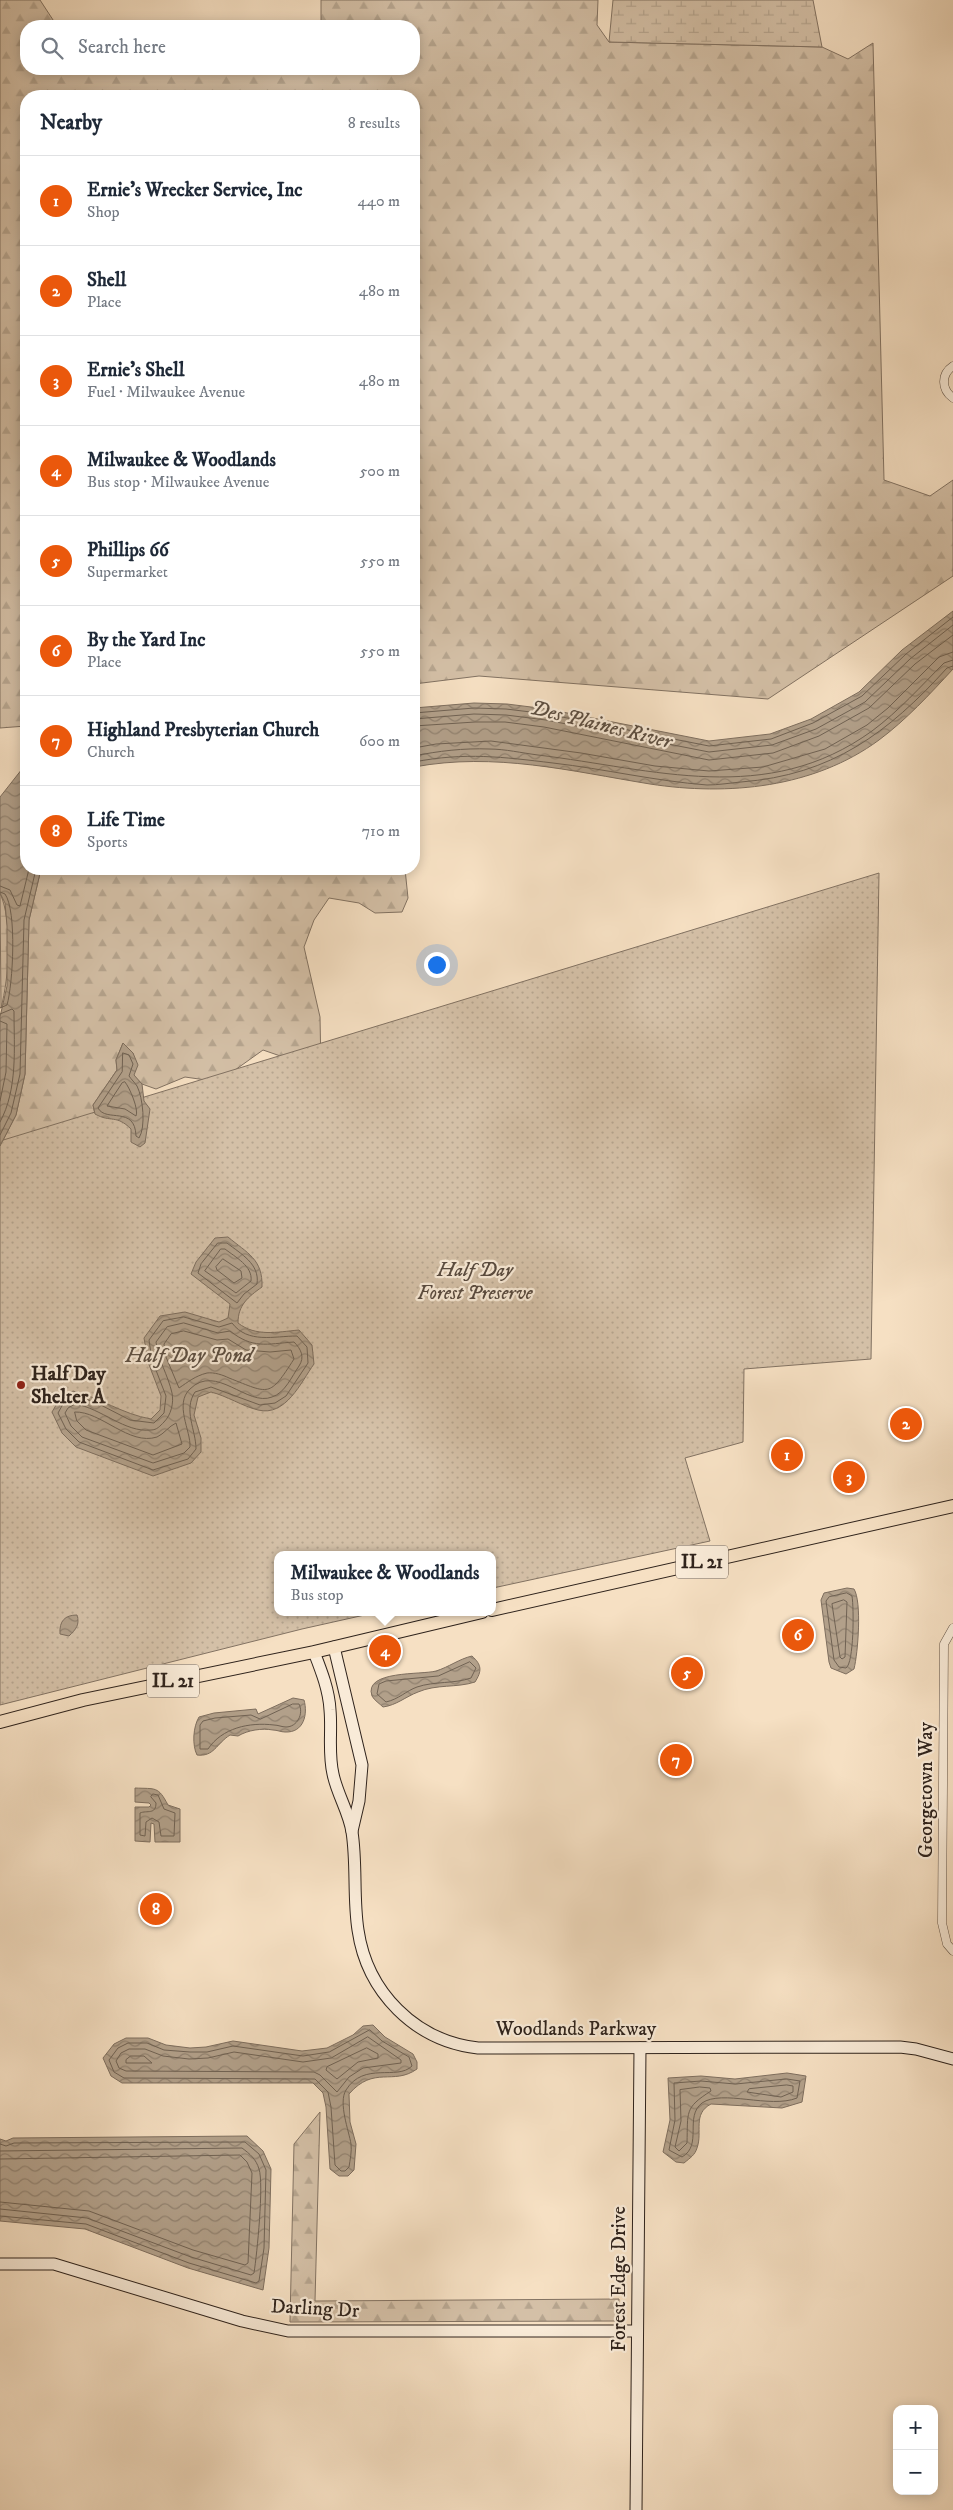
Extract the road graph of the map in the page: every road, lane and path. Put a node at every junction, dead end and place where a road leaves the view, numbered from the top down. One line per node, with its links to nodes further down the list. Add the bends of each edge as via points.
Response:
1 (953, 366): 2 (street, via 947,371 944,381)
2 (953, 398)
3 (953, 1506): 4 (main road, IL 21)
4 (496, 1609)
5 (465, 1616): 7 (main road, IL 21)
6 (953, 1628): 11 (street, Georgetown Way, via 944,1644 942,1905 942,1930)
7 (334, 1647): 8 (main road, IL 21); 10 (street, Woodlands Parkway, via 362,1765)
8 (314, 1652): 9 (main road, IL 21, via 84,1700); 10 (street, Woodlands Parkway, via 330,1709 333,1774)
9 (0, 1722)
10 (352, 1831): 12 (street, Woodlands Parkway, via 358,1928 365,1959 371,1975 392,2004 416,2026 452,2043 478,2048)
11 (953, 1951)
12 (640, 2048): 13 (street, Woodlands Parkway, via 900,2048); 15 (street, Forest Edge Drive)
13 (953, 2059)
14 (0, 2264): 15 (street, Darling Dr, via 54,2264 242,2321 288,2331)
15 (637, 2331): 16 (street, Forest Edge Drive)
16 (636, 2510)

